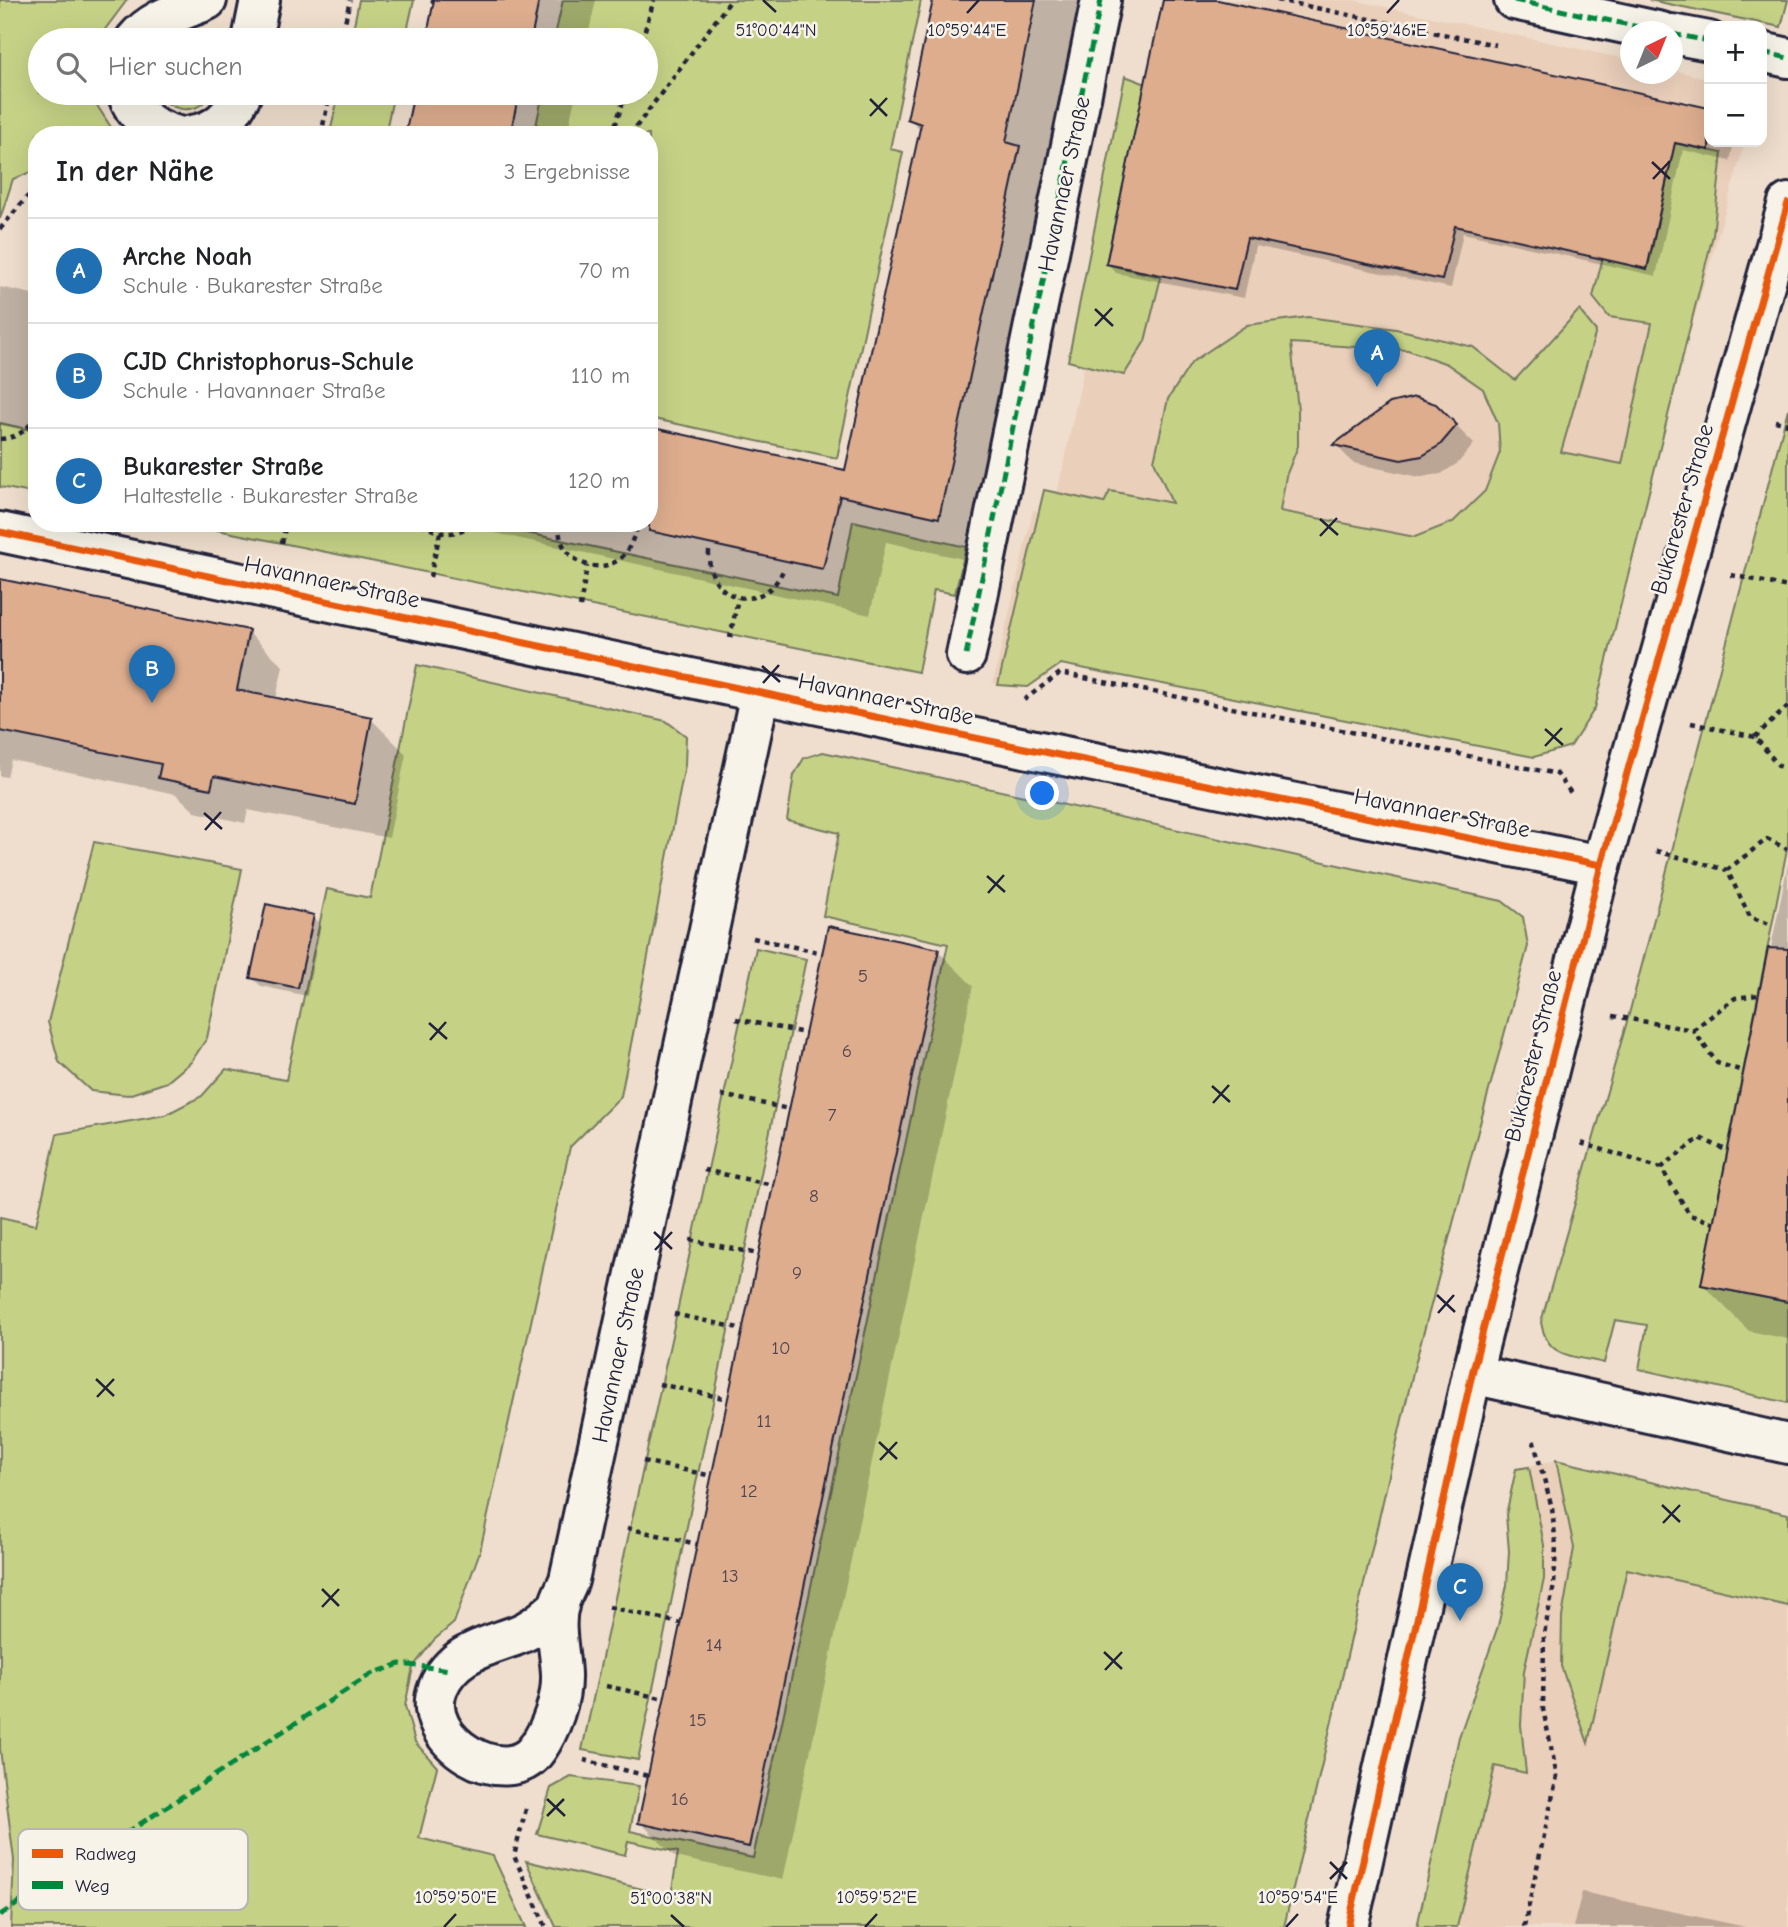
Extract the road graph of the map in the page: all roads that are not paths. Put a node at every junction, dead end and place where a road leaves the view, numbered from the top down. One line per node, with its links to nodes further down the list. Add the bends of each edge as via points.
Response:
1 (207, 0): 6 (street)
2 (260, 0): 7 (street)
3 (1101, 0): 18 (street, Havannaer Straße)
4 (1514, 0): 5 (street)
5 (1620, 23)
6 (146, 28)
7 (254, 28)
8 (1683, 36): 9 (street)
9 (1704, 40)
10 (1767, 53): 11 (street)
11 (1788, 58)
12 (132, 105): 14 (street)
13 (236, 105): 15 (street)
14 (152, 126)
15 (216, 126)
16 (1788, 203): 20 (street, Bukarester Straße)
17 (0, 532): 19 (street, Havannaer Straße)
18 (966, 655)
19 (760, 693): 20 (street, Havannaer Straße); 23 (street, Havannaer Straße, via 569,1580)
20 (1601, 864): 21 (street, Bukarester Straße)
21 (1472, 1374): 22 (street); 24 (street, Bukarester Straße)
22 (1788, 1444)
23 (559, 1606)
24 (1348, 1927)

